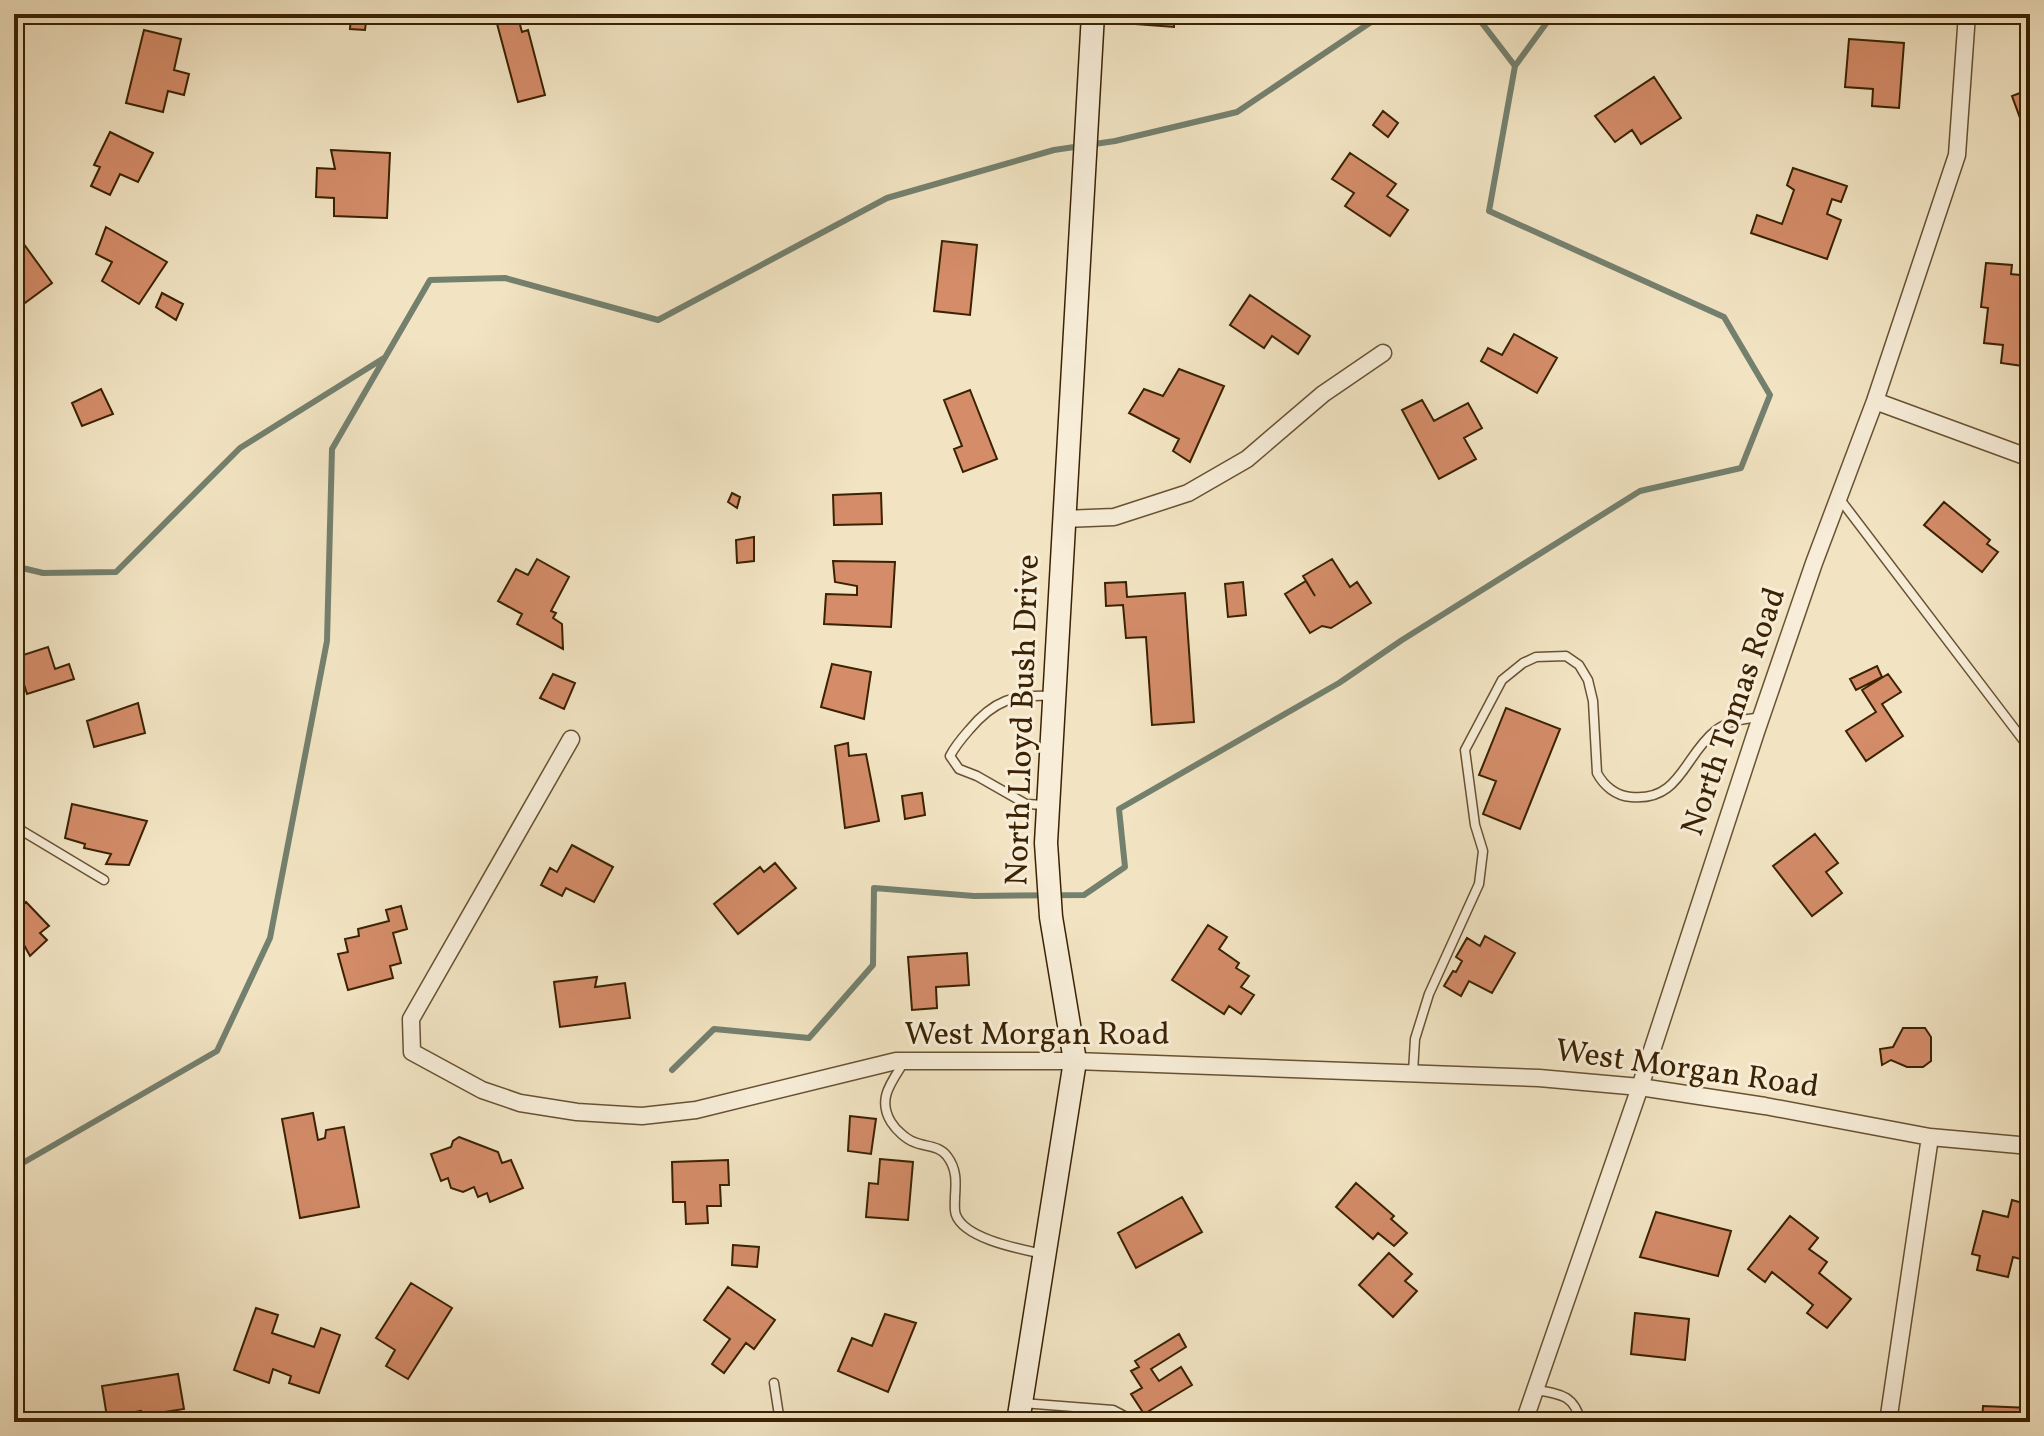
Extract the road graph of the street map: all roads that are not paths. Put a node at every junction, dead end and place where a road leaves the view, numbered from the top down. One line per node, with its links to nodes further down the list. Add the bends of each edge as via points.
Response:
1 (1093, 14): 7 (street, North Lloyd Bush Drive)
2 (1967, 14): 4 (street, North Tomas Road, via 1957,155)
3 (1383, 353): 7 (street, via 1323,394 1247,459 1188,493 1114,517)
4 (1875, 401): 5 (street); 6 (street, North Tomas Road)
5 (2030, 458)
6 (1839, 498): 9 (street, North Tomas Road); 11 (lane)
7 (1064, 519): 8 (street, North Lloyd Bush Drive)
8 (1053, 696): 12 (street, North Lloyd Bush Drive); 12 (lane, via 1028,695 993,706 950,756 959,769 1026,804)
9 (1762, 717): 17 (lane, via 1716,729 1674,784 1651,798 1626,797 1597,773 1593,701 1579,665 1566,656 1536,657 1502,680 1465,750 1483,851 1479,884 1429,994 1415,1039); 18 (street, North Tomas Road)
10 (571, 739): 15 (street, West Morgan Road, via 411,1019 412,1052 482,1090 520,1103 642,1116 696,1110)
11 (2030, 749)
12 (1047, 806): 16 (street, North Lloyd Bush Drive, via 1047,883)
13 (14, 826): 14 (lane)
14 (104, 880)
15 (904, 1061): 16 (street, West Morgan Road); 21 (lane, via 886,1092 884,1110 895,1128 914,1142 946,1154 957,1184 955,1214 964,1226 1005,1245)
16 (1075, 1061): 17 (street, West Morgan Road); 21 (street, North Lloyd Bush Drive)
17 (1413, 1072): 18 (street, West Morgan Road)
18 (1640, 1087): 19 (street, West Morgan Road); 23 (street, North Tomas Road)
19 (1930, 1137): 20 (street, West Morgan Road); 29 (street)
20 (2030, 1146)
21 (1045, 1254): 24 (street, North Lloyd Bush Drive)
22 (774, 1383): 25 (lane)
23 (1536, 1390): 27 (street, North Tomas Road); 28 (lane, via 1562,1395 1577,1407)
24 (1019, 1413): 26 (lane, via 1113,1410)
25 (780, 1422)
26 (1136, 1422)
27 (1524, 1422)
28 (1581, 1422)
29 (1888, 1422)

